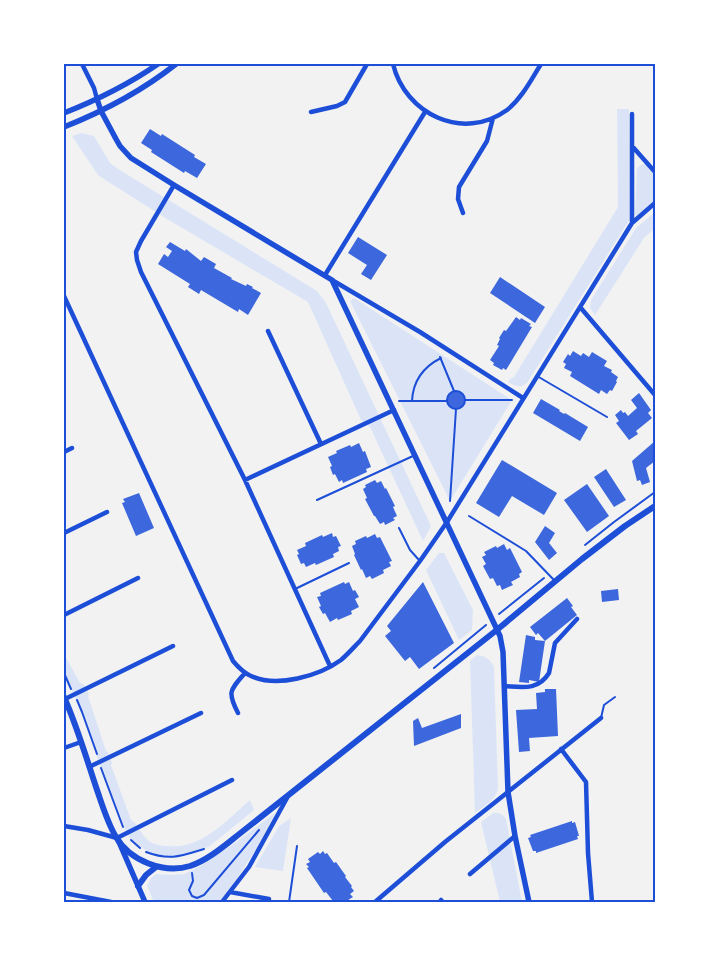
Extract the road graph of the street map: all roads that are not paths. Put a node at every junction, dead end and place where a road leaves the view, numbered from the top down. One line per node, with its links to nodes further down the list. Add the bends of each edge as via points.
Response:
1 (82, 64): 7 (street)
2 (158, 64): 7 (street)
3 (176, 64): 8 (street)
4 (367, 64): 9 (street, via 345,102)
5 (393, 64): 10 (street, via 402,88)
6 (541, 64): 13 (street, via 514,103)
7 (96, 99): 8 (street); 11 (street)
8 (101, 111): 14 (street); 17 (street, via 125,152)
9 (311, 112)
10 (425, 112): 13 (street, via 442,120 460,123); 21 (street)
11 (64, 113)
12 (632, 114): 15 (street)
13 (493, 118): 19 (street, via 487,141 459,187 458,199)
14 (64, 127)
15 (632, 146): 16 (street); 20 (street)
16 (655, 172)
17 (174, 185): 21 (street); 35 (street, via 141,241 136,252 137,260)
18 (655, 203): 20 (street)
19 (463, 213)
20 (632, 223): 24 (street)
21 (325, 275): 22 (street)
22 (332, 280): 28 (street); 29 (street)
23 (64, 296): 53 (street, via 229,654)
24 (580, 306): 26 (street); 27 (street)
25 (268, 331): 31 (street)
26 (537, 376): 28 (street); 30 (lane)
27 (655, 395)
28 (523, 398): 40 (street)
29 (394, 410): 31 (street); 34 (street)
30 (607, 417)
31 (321, 444): 35 (street)
32 (72, 448): 33 (street)
33 (64, 452)
34 (415, 455): 36 (lane); 40 (street)
35 (245, 480): 47 (street)
36 (318, 500)
37 (655, 506): 46 (main road)
38 (107, 512): 42 (street)
39 (469, 516): 46 (lane, via 526,551)
40 (447, 522): 43 (street); 50 (street)
41 (399, 528): 43 (lane, via 410,550)
42 (64, 533)
43 (420, 561): 52 (street, via 350,652)
44 (349, 563): 47 (lane)
45 (138, 578): 48 (street)
46 (555, 581): 50 (main road)
47 (295, 589): 52 (street)
48 (64, 615)
49 (577, 619): 54 (street, via 555,642 546,677 530,688)
50 (498, 629): 54 (street, via 503,647); 66 (main road)
51 (173, 646): 56 (street)
52 (330, 666): 53 (street, via 303,677 282,680 261,679)
53 (245, 673): 58 (street, via 231,692)
54 (504, 686): 65 (street)
55 (615, 697): 59 (lane, via 604,705)
56 (64, 698): 60 (main road)
57 (201, 713): 63 (street)
58 (238, 713)
59 (602, 718): 62 (street)
60 (81, 742): 61 (street); 63 (main road)
61 (64, 748)
62 (561, 749): 65 (street); 83 (street, via 586,782)
63 (90, 767): 69 (main road)
64 (232, 780): 69 (street)
65 (508, 792): 68 (street); 81 (street)
66 (287, 798): 71 (main road, via 213,854 190,866); 74 (street, via 249,868)
67 (64, 826): 69 (street)
68 (515, 836): 72 (street); 82 (street)
69 (117, 838): 71 (main road, via 131,853); 73 (street)
70 (297, 846): 80 (lane)
71 (156, 867): 73 (main road)
72 (470, 874)
73 (138, 886): 78 (street)
74 (230, 892): 76 (street); 79 (street)
75 (64, 893): 77 (street)
76 (269, 899)
77 (111, 902)
78 (145, 902)
79 (222, 902)
80 (289, 902)
81 (375, 902)
82 (529, 902)
83 (592, 902)

